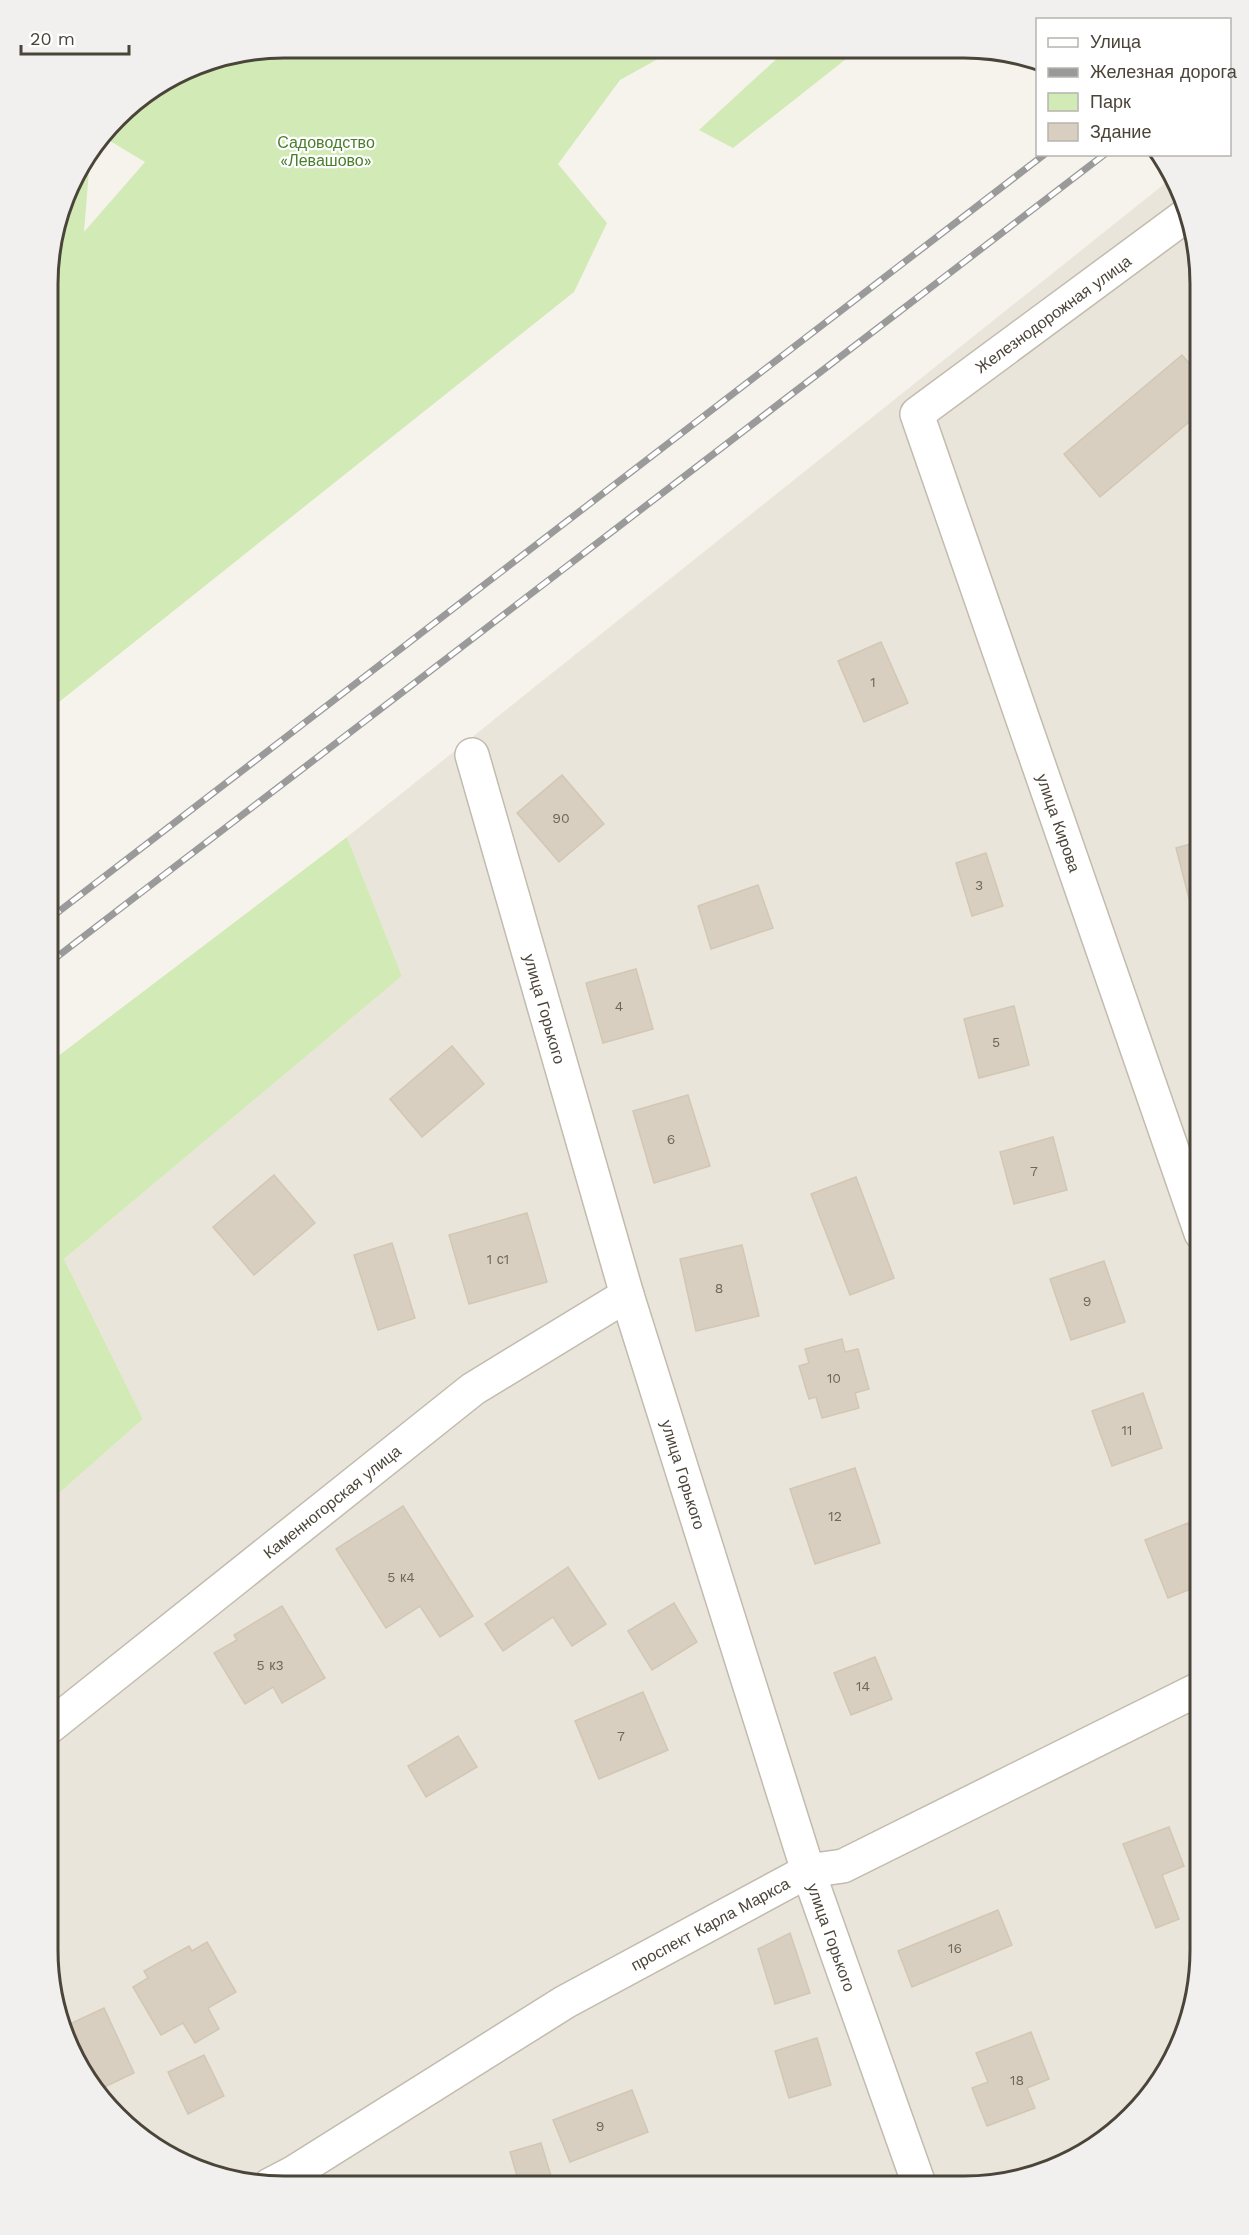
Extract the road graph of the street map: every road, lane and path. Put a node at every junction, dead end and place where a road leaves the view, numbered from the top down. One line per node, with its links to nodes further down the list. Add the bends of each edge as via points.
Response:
1 (1181, 219): 2 (street, Железнодорожная улица)
2 (917, 414): 4 (street, улица Кирова)
3 (472, 755): 5 (street, улица Горького)
4 (1190, 1201)
5 (627, 1295): 7 (street, Каменногорская улица, via 473,1389); 8 (street, улица Горького)
6 (1190, 1693): 8 (street, проспект Карла Маркса, via 843,1866)
7 (58, 1720)
8 (808, 1871): 9 (street, проспект Карла Маркса, via 565,2002); 10 (street, улица Горького)
9 (287, 2176)
10 (916, 2176)

